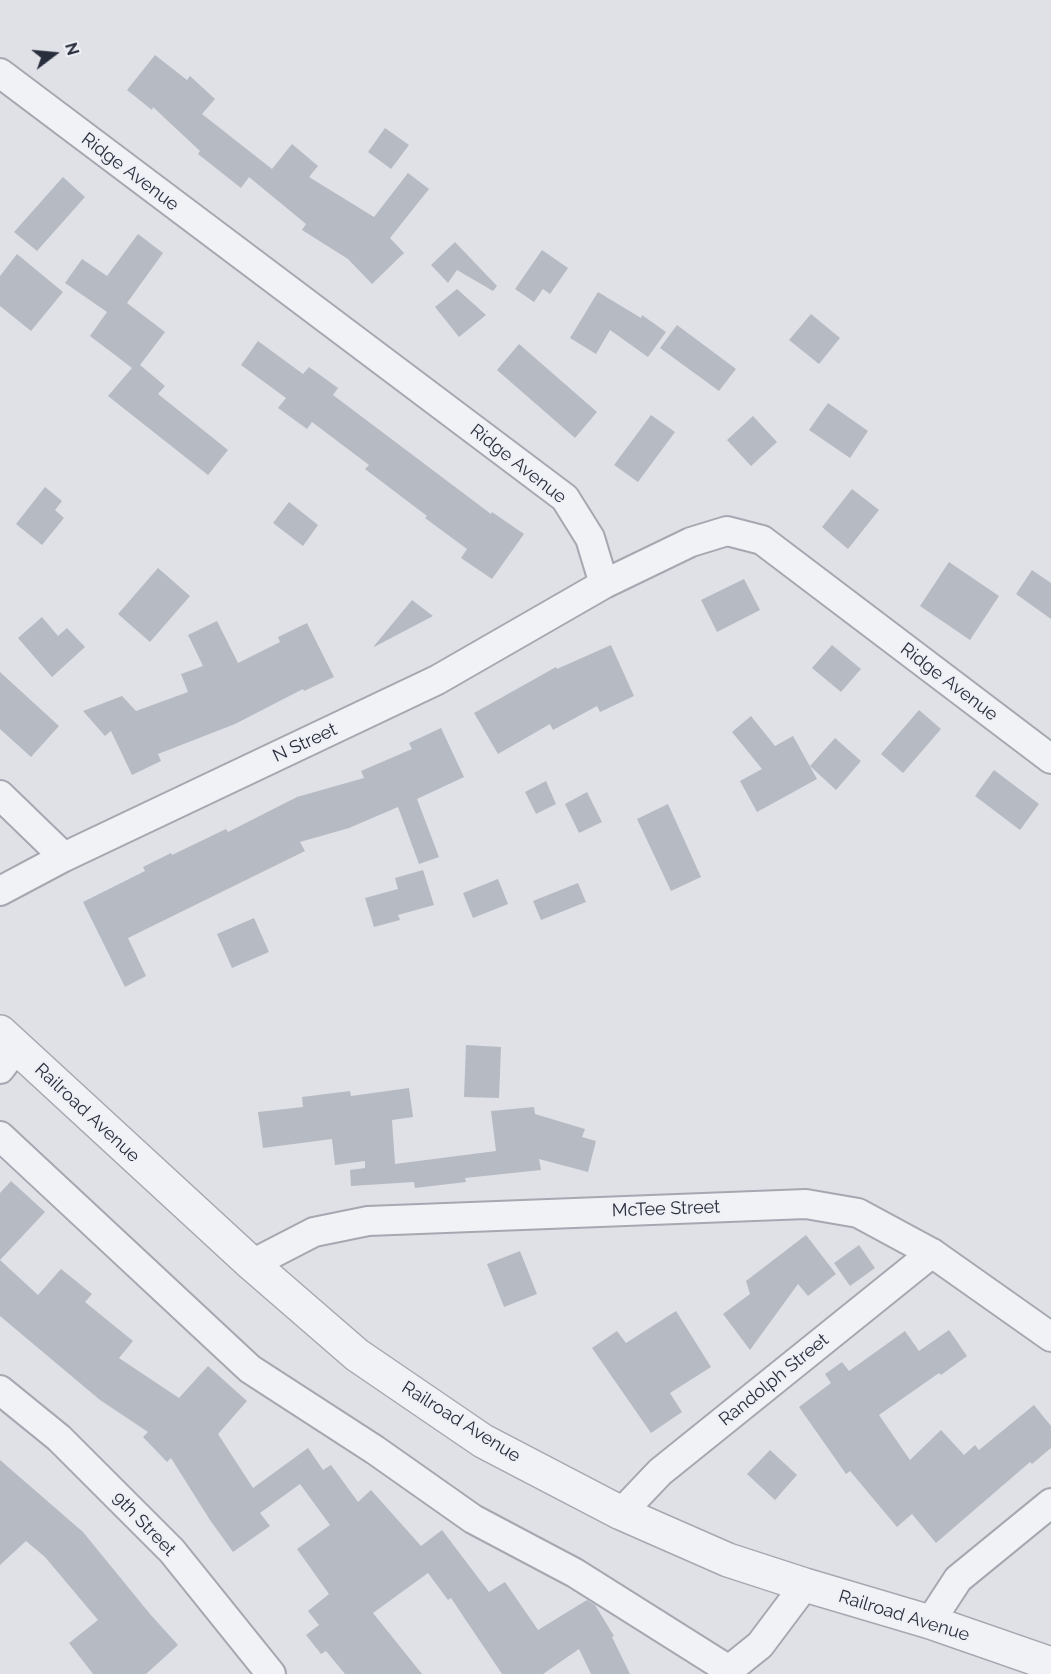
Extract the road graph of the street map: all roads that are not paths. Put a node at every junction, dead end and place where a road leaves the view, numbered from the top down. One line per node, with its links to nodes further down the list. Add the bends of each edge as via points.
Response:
1 (0, 73): 2 (street, Ridge Avenue, via 565,498 590,538)
2 (604, 584): 3 (street, Ridge Avenue, via 691,542 727,531 762,540); 5 (street, N Street, via 437,680)
3 (1051, 759)
4 (0, 795): 5 (street)
5 (64, 857): 6 (street, N Street)
6 (0, 891)
7 (5, 1050): 10 (street, Railroad Avenue)
8 (0, 1136): 19 (street, via 250,1369 473,1519 575,1573)
9 (932, 1253): 10 (street, McTee Street, via 858,1213 806,1204 368,1221 314,1232); 11 (street, McTee Street); 14 (street, Randolph Street, via 660,1472)
10 (252, 1264): 14 (street, Railroad Avenue, via 357,1355 483,1441)
11 (1051, 1337)
12 (0, 1390): 20 (street, 9th Street, via 59,1438 172,1551)
13 (1051, 1503): 16 (street, via 958,1578)
14 (621, 1513): 15 (street, Railroad Avenue, via 728,1560)
15 (805, 1586): 16 (street, Railroad Avenue); 19 (street, via 760,1645)
16 (930, 1622): 17 (street, Railroad Avenue)
17 (1021, 1663): 18 (street, Railroad Avenue)
18 (1051, 1664)
19 (727, 1672)
20 (271, 1674)

